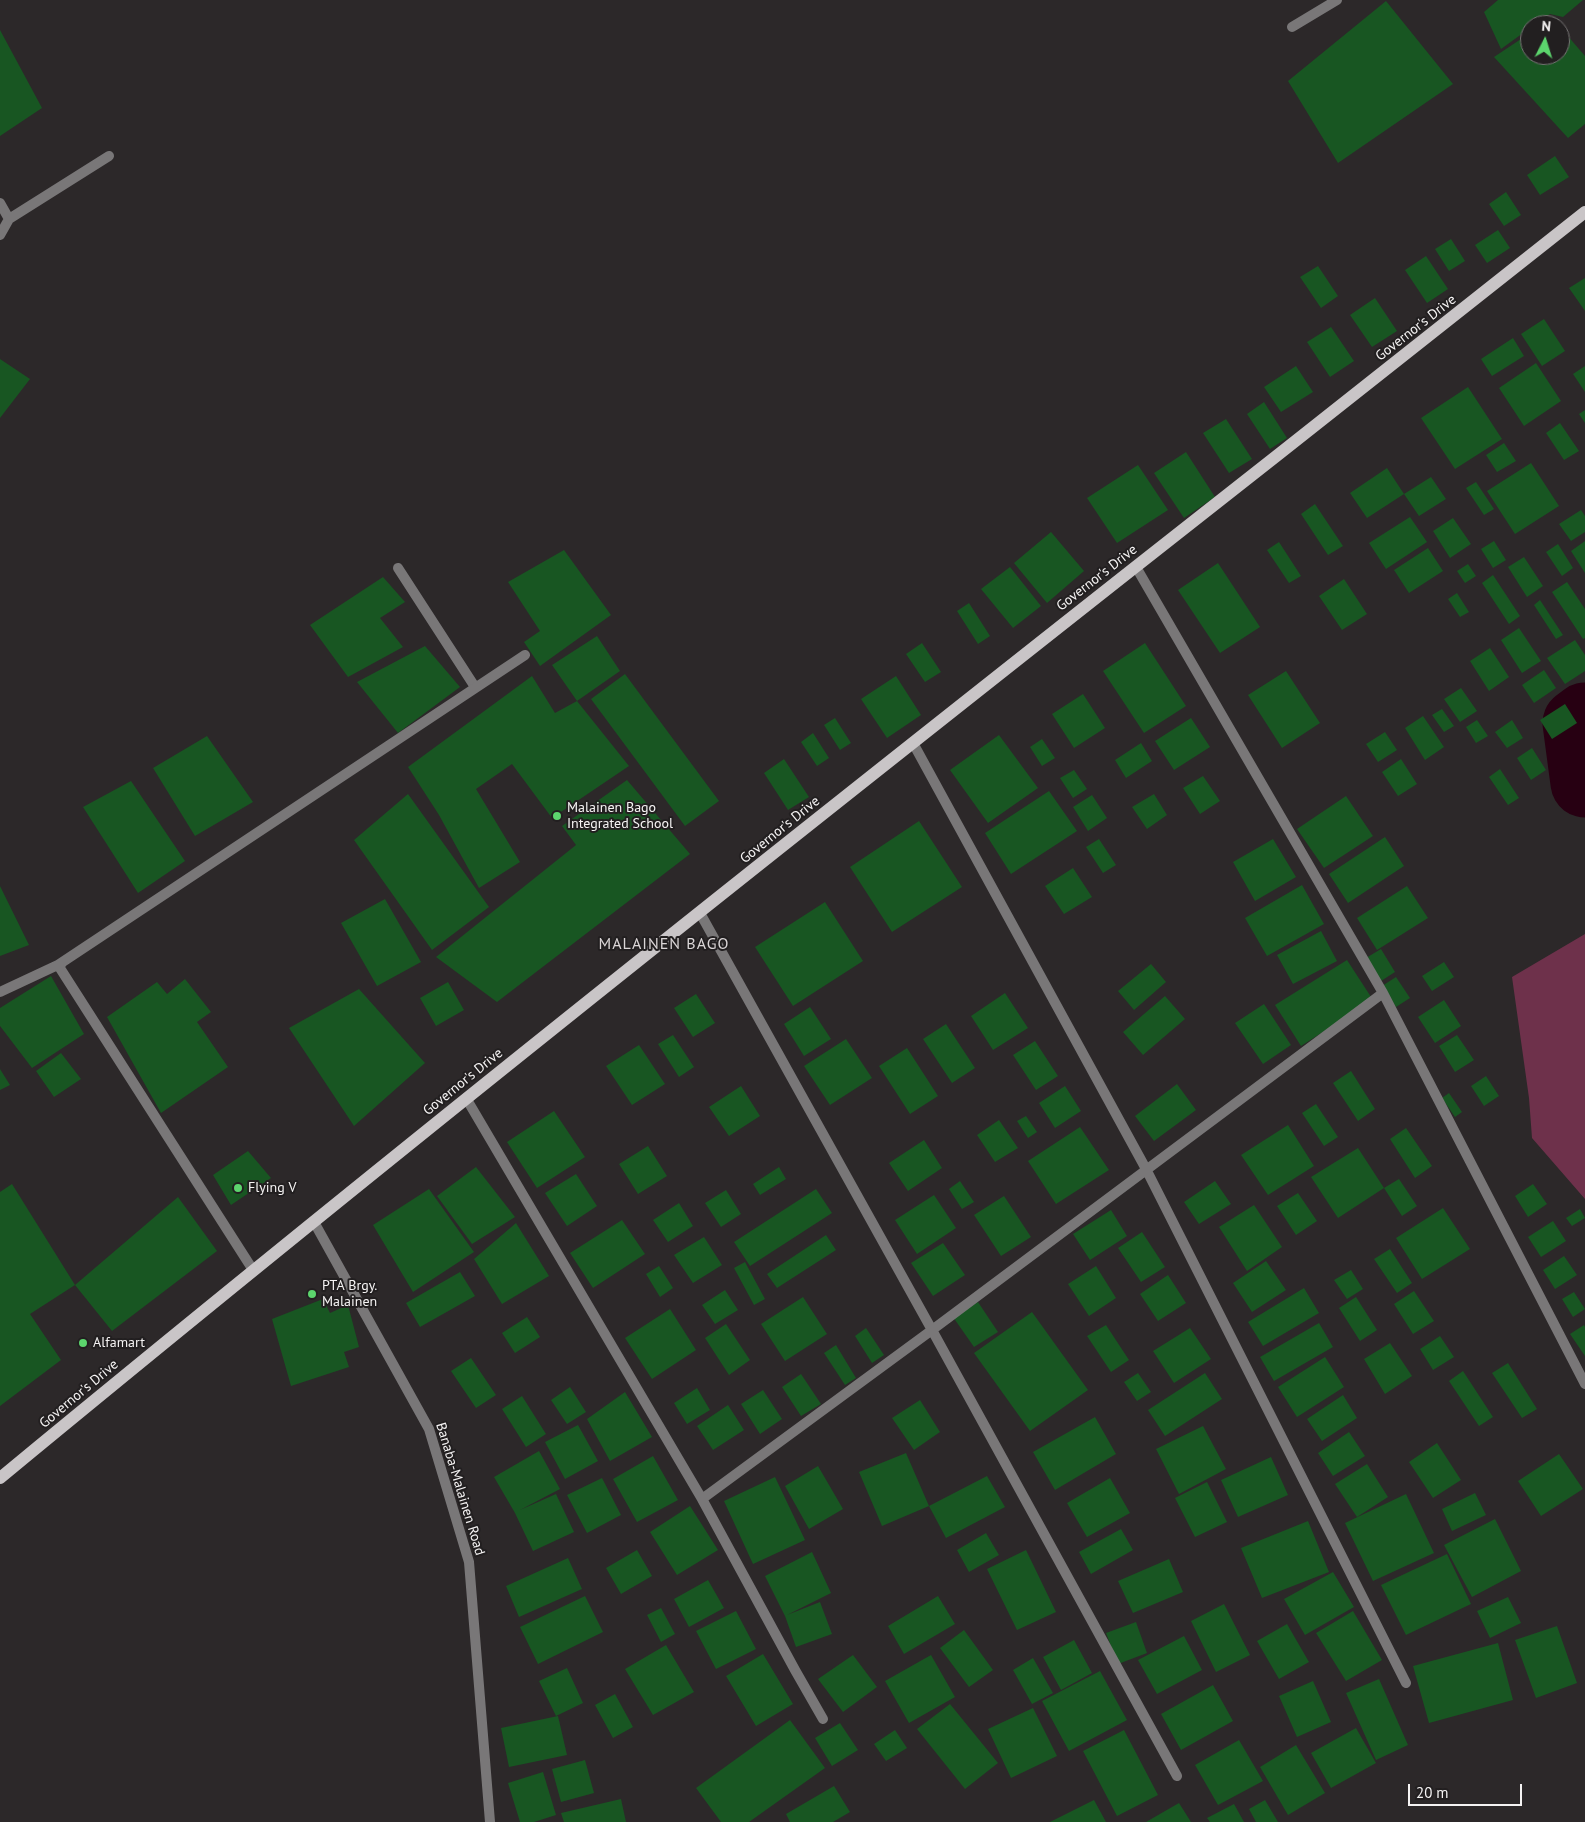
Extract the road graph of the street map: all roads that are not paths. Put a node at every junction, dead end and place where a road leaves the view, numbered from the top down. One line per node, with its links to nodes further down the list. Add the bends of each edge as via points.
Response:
1 (1337, 0): 2 (street)
2 (1292, 27)
3 (109, 156): 6 (street)
4 (0, 202): 6 (street)
5 (1585, 212): 8 (main road, Governor's Drive)
6 (9, 219): 7 (street)
7 (0, 234)
8 (1136, 567): 12 (main road, Governor's Drive); 16 (street)
9 (398, 568): 11 (street)
10 (525, 655): 11 (street)
11 (474, 687): 14 (street)
12 (913, 743): 13 (main road, Governor's Drive); 18 (street)
13 (700, 914): 17 (main road, Governor's Drive); 21 (street)
14 (64, 962): 15 (street); 20 (street, via 58,965)
15 (0, 992)
16 (1383, 994): 18 (street); 22 (street)
17 (466, 1098): 19 (main road, Governor's Drive); 24 (street)
18 (1146, 1169): 21 (street); 25 (street)
19 (314, 1222): 20 (main road, Governor's Drive); 28 (street, Banaba-Malainen Road, via 429,1429 469,1562)
20 (253, 1270): 23 (main road, Governor's Drive)
21 (932, 1330): 24 (street); 27 (street)
22 (1585, 1384)
23 (0, 1478)
24 (702, 1499): 26 (street)
25 (1406, 1683)
26 (824, 1719)
27 (1177, 1776)
28 (490, 1822)

